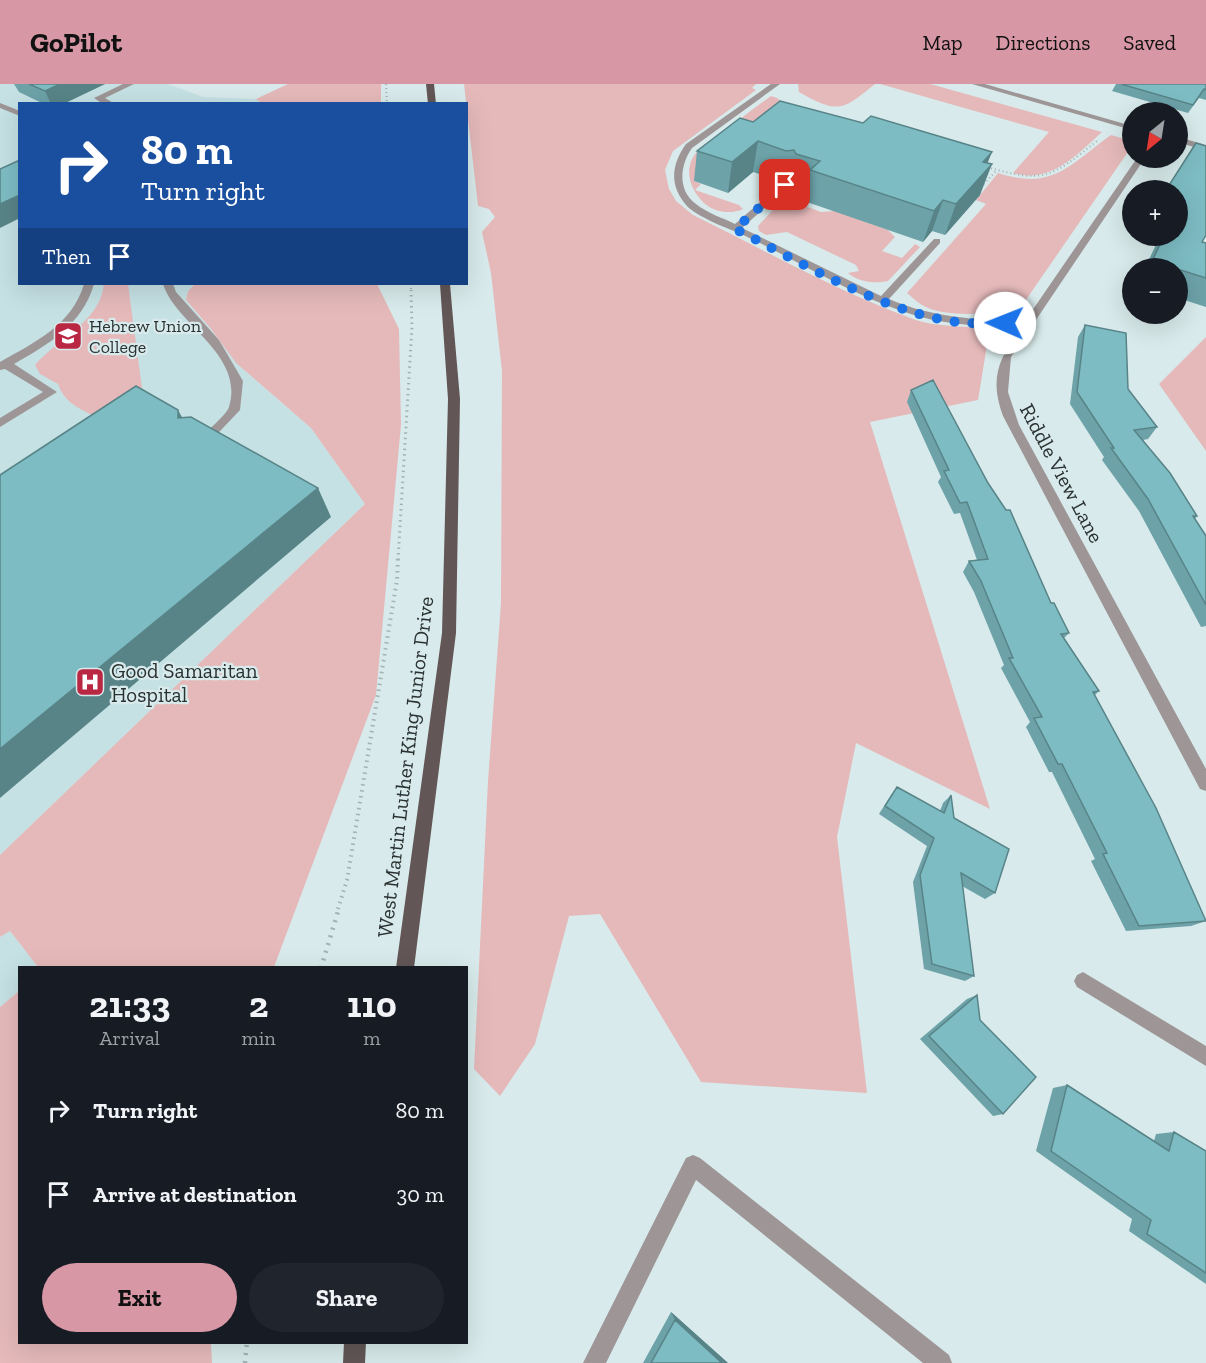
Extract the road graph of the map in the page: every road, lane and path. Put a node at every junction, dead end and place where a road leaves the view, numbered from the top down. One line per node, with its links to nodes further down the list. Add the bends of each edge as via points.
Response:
1 (130, 84): 6 (street, via 98,98)
2 (386, 84): 7 (path)
3 (430, 84): 8 (main road)
4 (776, 84): 20 (street, via 689,146 677,166 679,188 692,206)
5 (976, 84): 11 (street)
6 (107, 102)
7 (387, 102)
8 (432, 102)
9 (0, 105): 10 (street)
10 (18, 113)
11 (1122, 125)
12 (1098, 140): 17 (path, via 1053,174 1041,178)
13 (1188, 143): 14 (street)
14 (1206, 148)
15 (986, 166): 17 (path)
16 (1134, 168): 27 (street, Riddle View Lane)
17 (997, 170): 19 (path)
18 (785, 185): 20 (street)
19 (975, 194)
20 (735, 229): 26 (street)
21 (938, 242): 26 (street)
22 (88, 285): 28 (street, via 79,311 65,326)
23 (168, 285): 30 (street, via 171,293 215,342 237,381 234,410)
24 (411, 285): 32 (path, via 397,580 347,880)
25 (445, 285): 33 (main road, West Martin Luther King Junior Drive, via 454,399 449,633)
26 (883, 300): 27 (street, via 925,315 968,323)
27 (1028, 324): 31 (street, Riddle View Lane, via 1006,357 1000,377 1002,400)
28 (3, 365): 29 (street, via 51,392)
29 (0, 423)
30 (201, 444)
31 (1206, 784)
32 (322, 966)
33 (405, 966)
34 (1083, 981): 35 (street)
35 (1206, 1057)
36 (247, 1344): 38 (path)
37 (356, 1344): 39 (main road)
38 (245, 1363)
39 (354, 1363)
40 (594, 1363): 41 (street, via 693,1165)
41 (941, 1363)

